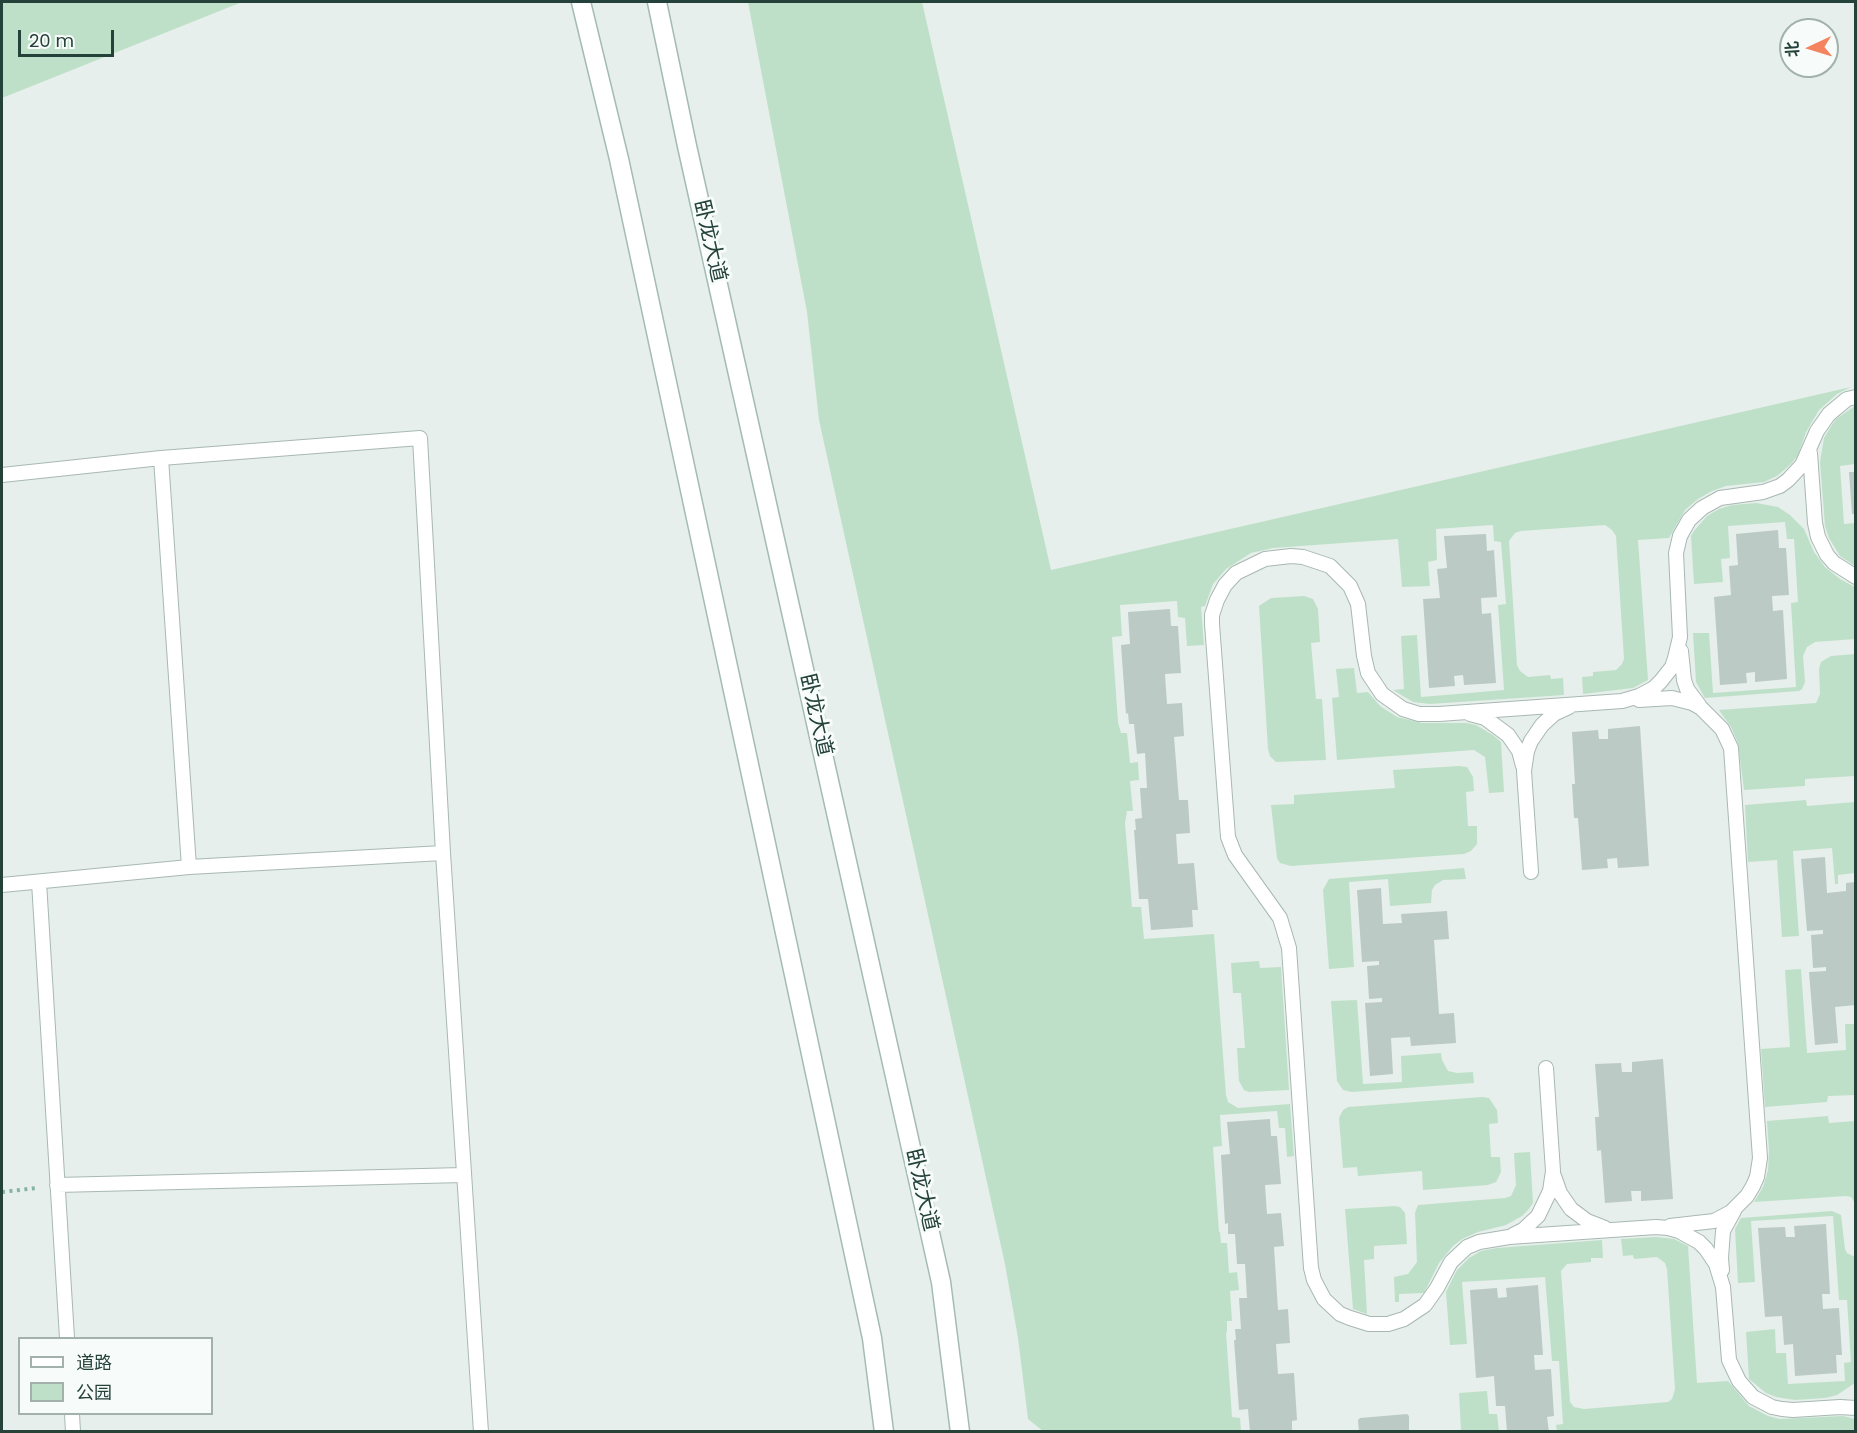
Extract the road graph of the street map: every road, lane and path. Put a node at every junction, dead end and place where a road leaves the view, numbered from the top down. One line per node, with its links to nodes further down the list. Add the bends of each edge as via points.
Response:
1 (581, 2): 36 (main road, via 621,171 872,1338)
2 (657, 2): 37 (main road, 卧龙大道, via 941,1282)
3 (1856, 397): 4 (lane, via 1828,414)
4 (1811, 448): 7 (lane, via 1818,537 1834,563); 8 (lane, via 1802,465 1780,486 1720,498 1689,520 1676,553)
5 (161, 458): 6 (lane); 14 (lane, via 420,438); 15 (lane)
6 (2, 475)
7 (1856, 577)
8 (1680, 628): 9 (lane, via 1675,658 1666,675 1646,693); 11 (lane, via 1684,680)
9 (1622, 701): 10 (lane); 11 (lane, via 1672,698)
10 (1579, 704): 12 (lane); 13 (lane, via 1554,714 1542,725 1531,741)
11 (1704, 711): 24 (lane, via 1728,739 1733,771 1760,1158 1757,1177)
12 (1460, 712): 13 (lane, via 1485,718 1508,735); 27 (lane, via 1419,714 1396,705 1382,694 1365,664 1361,618 1354,594 1330,566 1297,556 1273,557 1242,568 1230,578 1217,600 1212,624 1226,827 1235,855 1280,918 1287,938 1314,1280 1324,1299 1340,1314 1369,1324 1388,1324 1425,1305 1451,1262 1467,1247)
13 (1524, 771): 16 (lane)
14 (443, 853): 15 (lane); 21 (lane)
15 (189, 867): 17 (lane)
16 (1531, 872)
17 (39, 882): 18 (lane); 22 (lane)
18 (2, 885)
19 (1545, 1068): 20 (lane)
20 (1553, 1171): 26 (lane, via 1564,1201 1578,1215 1596,1225); 27 (lane, via 1543,1209 1530,1224)
21 (463, 1175): 22 (lane); 35 (lane)
22 (57, 1185): 23 (path); 29 (lane)
23 (2, 1192)
24 (1739, 1206): 25 (lane, via 1714,1221); 28 (lane, via 1722,1241)
25 (1656, 1227): 26 (lane); 28 (lane, via 1679,1231 1699,1242 1711,1256)
26 (1618, 1229): 27 (lane)
27 (1509, 1237)
28 (1723, 1287): 31 (lane, via 1729,1360 1746,1390 1762,1402 1782,1409)
29 (67, 1337)
30 (1856, 1395): 31 (lane)
31 (1828, 1407): 32 (lane)
32 (1856, 1408)
33 (72, 1415): 34 (lane)
34 (73, 1431)
35 (481, 1431)
36 (884, 1431)
37 (960, 1431)

